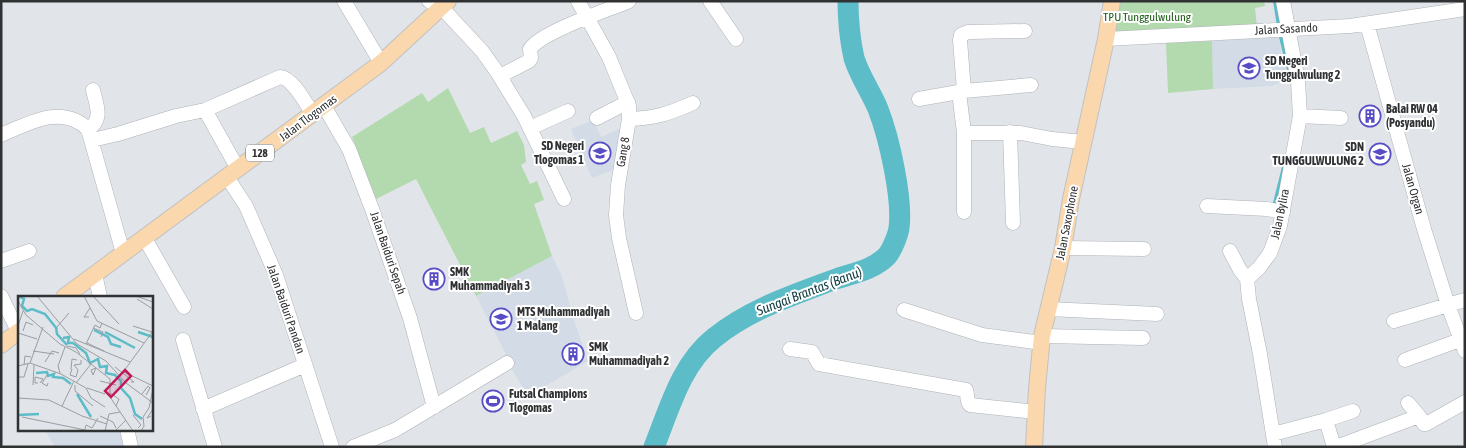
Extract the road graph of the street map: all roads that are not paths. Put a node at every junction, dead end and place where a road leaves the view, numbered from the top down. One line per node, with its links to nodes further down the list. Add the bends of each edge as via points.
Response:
1 (344, 1): 15 (street)
2 (578, 1): 9 (street, Gang 8)
3 (629, 1): 9 (street)
4 (710, 1): 13 (street)
5 (1112, 1): 14 (main road, Jalan Saxophone)
6 (1283, 1): 11 (street, Jalan Bylira)
7 (440, 3): 15 (main road, Jalan Tlogomas / 128); 16 (street)
8 (1465, 9): 10 (street, Jalan Sasando)
9 (587, 19): 16 (street, via 541,39 530,50 532,58 529,61); 21 (street, Gang 8, via 609,57)
10 (1368, 24): 11 (street, Jalan Sasando); 55 (street, Jalan Organ)
11 (1282, 29): 14 (street, Jalan Sasando); 26 (street, Jalan Bylira, via 1298,81)
12 (1025, 31): 19 (street, via 968,32 961,35)
13 (736, 39)
14 (1106, 39): 35 (main road, Jalan Saxophone)
15 (381, 63): 24 (main road, Jalan Tlogomas / 128)
16 (500, 76): 30 (street)
17 (1031, 85): 19 (street)
18 (92, 90): 33 (street, via 98,119)
19 (961, 92): 20 (street); 31 (street)
20 (920, 99)
21 (628, 102): 27 (street); 28 (street, Gang 8)
22 (693, 103): 28 (street, via 650,118)
23 (205, 110): 24 (street, Jalan Baiduri Sepah, via 280,77 287,79); 33 (street, via 118,134); 36 (street, Jalan Baiduri Pandan)
24 (318, 110): 36 (main road, Jalan Tlogomas / 128); 75 (street, Jalan Baiduri Sepah, via 349,149 410,318)
25 (568, 111): 30 (street)
26 (1300, 116): 29 (street); 39 (street, Jalan Bylira)
27 (597, 118)
28 (629, 118): 59 (street, Gang 8, via 616,215)
29 (1341, 118)
30 (530, 128): 37 (street)
31 (964, 132): 32 (street); 40 (street)
32 (1010, 132): 35 (street); 41 (street)
33 (90, 134): 34 (street, via 74,119 56,116); 47 (street)
34 (1, 135)
35 (1083, 142): 43 (main road, Jalan Saxophone)
36 (233, 173): 42 (main road, Jalan Tlogomas / 128); 72 (street, Jalan Baiduri Pandan, via 272,266)
37 (564, 199)
38 (1207, 206): 39 (street)
39 (1275, 210): 50 (street, Jalan Bylira, via 1280,226 1270,253 1259,268)
40 (964, 212)
41 (1012, 223)
42 (144, 237): 47 (main road, Jalan Tlogomas / 128); 56 (street)
43 (1063, 248): 44 (street); 57 (main road, Jalan Saxophone)
44 (1144, 249)
45 (29, 251): 48 (street)
46 (1230, 251): 50 (street)
47 (123, 253): 49 (main road, Jalan Tlogomas / 128)
48 (1, 261)
49 (95, 274): 52 (main road, Jalan Tlogomas / 128); 53 (street)
50 (1244, 275): 82 (street)
51 (1, 296): 62 (street)
52 (65, 296)
53 (100, 296)
54 (1465, 300): 55 (street)
55 (1448, 305): 61 (street); 68 (street, Jalan Organ)
56 (184, 307)
57 (1048, 308): 60 (street); 66 (main road, Jalan Saxophone)
58 (904, 310): 66 (street, via 982,335)
59 (636, 313)
60 (1157, 314)
61 (1394, 321)
62 (18, 329)
63 (18, 332): 67 (main road)
64 (1143, 338): 66 (street)
65 (183, 340): 76 (street)
66 (1042, 340): 78 (main road, Jalan Saxophone)
67 (1, 345)
68 (1462, 345): 70 (street)
69 (790, 349): 78 (street, via 812,352 819,364 966,390 970,405)
70 (1405, 360)
71 (507, 363): 75 (street)
72 (305, 365): 76 (street); 85 (street, Jalan Baiduri Pandan)
73 (1465, 402): 80 (street)
74 (1408, 403): 80 (street)
75 (434, 406): 86 (street, via 395,430)
76 (203, 409): 84 (street)
77 (1353, 411): 79 (street)
78 (1036, 412): 87 (main road, Jalan Saxophone)
79 (1326, 420): 82 (street); 88 (street)
80 (1425, 421): 88 (street)
81 (127, 430): 83 (street)
82 (1274, 440)
83 (131, 447)
84 (215, 447)
85 (332, 447)
86 (352, 447)
87 (1034, 447)
88 (1335, 447)

